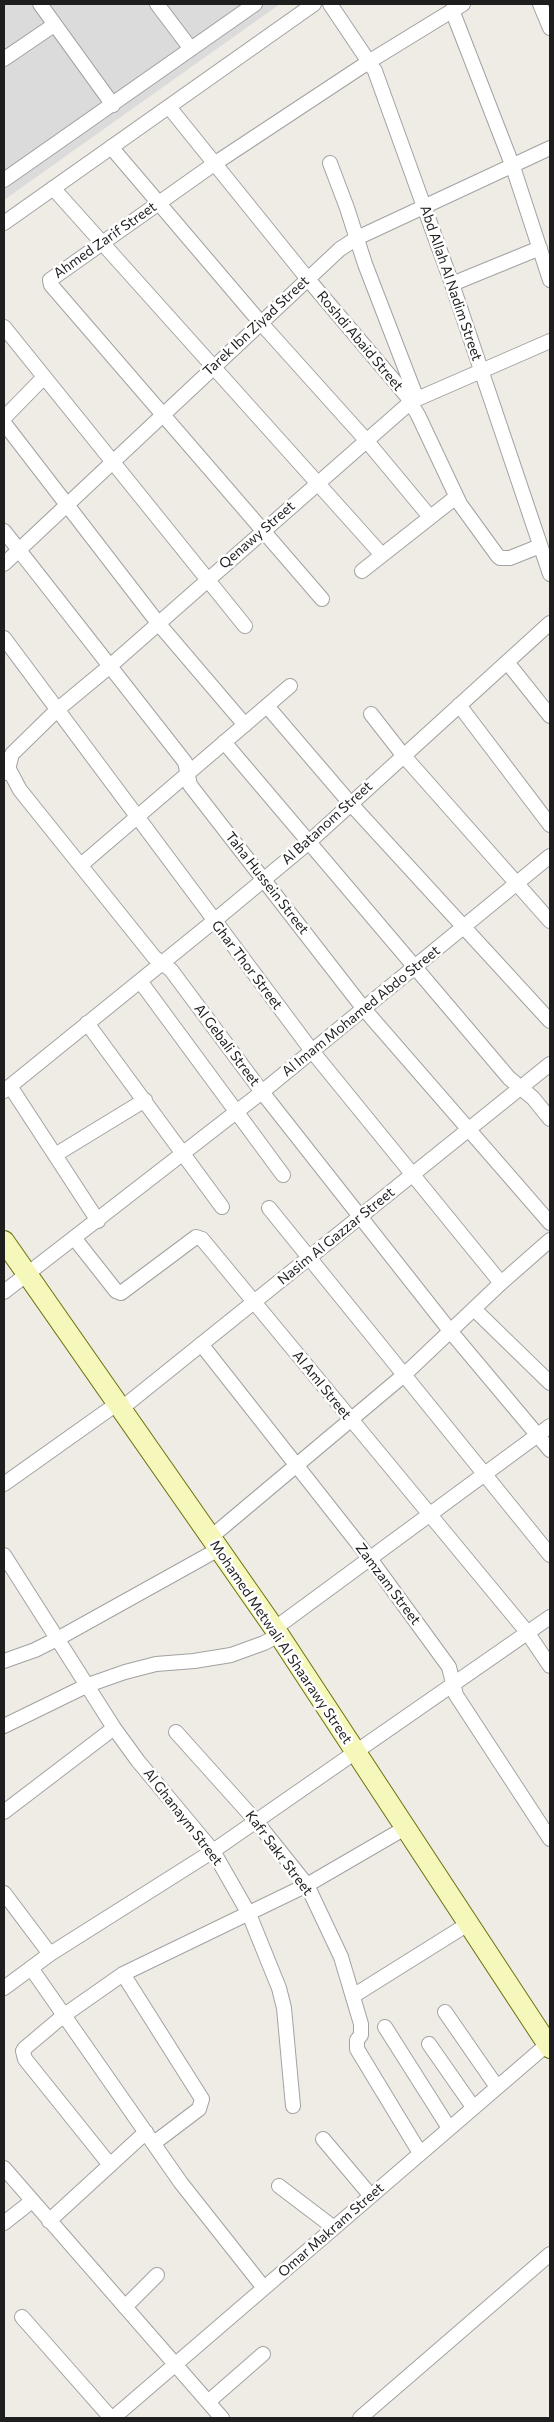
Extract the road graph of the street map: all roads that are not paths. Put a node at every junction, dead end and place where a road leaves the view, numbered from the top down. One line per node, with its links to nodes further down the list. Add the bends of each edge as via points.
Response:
1 (40, 4): 8 (street)
2 (158, 4): 10 (street)
3 (255, 4): 10 (street)
4 (314, 4): 14 (street)
5 (330, 4): 12 (street, Abd Allah Al Nadim Street)
6 (540, 4): 9 (street)
7 (458, 7): 12 (street, Ahmed Zarif Street); 19 (street)
8 (54, 25): 11 (street); 13 (street)
9 (550, 28)
10 (190, 49): 13 (street)
11 (4, 59)
12 (370, 61): 18 (street, Ahmed Zarif Street); 23 (street, Abd Allah Al Nadim Street)
13 (113, 105): 20 (street)
14 (169, 107): 15 (street); 18 (street, Roshdi Abaid Street)
15 (111, 147): 21 (street); 22 (street)
16 (550, 148): 19 (street, Tarek Ibn Ziyad Street)
17 (330, 163): 25 (street)
18 (214, 164): 22 (street, Ahmed Zarif Street); 28 (street, Roshdi Abaid Street)
19 (513, 167): 23 (street, Tarek Ibn Ziyad Street); 27 (street)
20 (4, 180)
21 (53, 188): 24 (street); 26 (street)
22 (157, 203): 26 (street, Ahmed Zarif Street); 31 (street)
23 (425, 208): 25 (street, Tarek Ibn Ziyad Street); 30 (street, Abd Allah Al Nadim Street)
24 (4, 223)
25 (357, 238): 28 (street, Tarek Ibn Ziyad Street); 37 (street)
26 (102, 242): 34 (street); 38 (street, Ahmed Zarif Street, via 51,278 50,284)
27 (540, 248): 29 (street); 30 (street)
28 (307, 278): 31 (street, Tarek Ibn Ziyad Street); 37 (street, Roshdi Abaid Street)
29 (550, 280)
30 (452, 284): 35 (street, Abd Allah Al Nadim Street)
31 (260, 322): 34 (street, Tarek Ibn Ziyad Street); 41 (street)
32 (4, 327): 36 (street)
33 (550, 341): 35 (street, Qenawy Street)
34 (213, 366): 38 (street, Tarek Ibn Ziyad Street); 43 (street)
35 (482, 370): 37 (street, Qenawy Street); 49 (street, Abd Allah Al Nadim Street)
36 (44, 377): 39 (street); 42 (street)
37 (414, 401): 41 (street, Qenawy Street); 44 (street, Roshdi Abaid Street)
38 (163, 413): 42 (street, Tarek Ibn Ziyad Street); 47 (street, Ahmed Zarif Street)
39 (4, 418)
40 (4, 423): 45 (street)
41 (366, 440): 43 (street, Qenawy Street); 46 (street)
42 (112, 461): 45 (street, Tarek Ibn Ziyad Street); 55 (street)
43 (317, 483): 47 (street, Qenawy Street); 51 (street)
44 (456, 496): 46 (street); 49 (street, Roshdi Abaid Street, via 500,558 510,558)
45 (66, 505): 50 (street, Tarek Ibn Ziyad Street); 58 (street)
46 (430, 517): 51 (street)
47 (264, 530): 55 (street, Qenawy Street); 56 (street, Ahmed Zarif Street)
48 (4, 531): 50 (street, Taha Hussein Street)
49 (540, 546): 54 (street, Abd Allah Al Nadim Street)
50 (19, 551): 52 (street, Tarek Ibn Ziyad Street); 62 (street, Taha Hussein Street)
51 (382, 555): 53 (street)
52 (4, 564)
53 (362, 571)
54 (550, 574)
55 (207, 578): 58 (street, Qenawy Street); 59 (street)
56 (322, 599)
57 (550, 623): 61 (street, Al Batanom Street)
58 (158, 624): 62 (street, Qenawy Street); 69 (street)
59 (245, 626)
60 (4, 638): 66 (street, Ghar Thor Street)
61 (507, 662): 65 (street, Al Batanom Street); 68 (street)
62 (110, 666): 66 (street, Qenawy Street); 73 (street, Taha Hussein Street, via 184,762)
63 (290, 686): 64 (street)
64 (267, 706): 69 (street); 74 (street)
65 (459, 706): 71 (street, Al Batanom Street); 76 (street)
66 (57, 710): 72 (street, Qenawy Street, via 12,754); 75 (street, Ghar Thor Street)
67 (370, 714): 71 (street)
68 (550, 716)
69 (244, 725): 70 (street)
70 (224, 742): 73 (street); 77 (street)
71 (403, 755): 74 (street, Al Batanom Street); 81 (street)
72 (5, 770): 79 (street, Al Gebali Street)
73 (188, 774): 75 (street); 80 (street, Taha Hussein Street, via 190,785)
74 (350, 804): 77 (street, Al Batanom Street); 84 (street)
75 (137, 818): 79 (street); 82 (street, Ghar Thor Street)
76 (550, 825)
77 (308, 842): 80 (street, Al Batanom Street); 86 (street)
78 (550, 856): 81 (street, Al Imam Mohamed Abdo Street)
79 (81, 865): 85 (street, Al Gebali Street)
80 (264, 879): 82 (street, Al Batanom Street); 88 (street, Taha Hussein Street)
81 (516, 884): 83 (street); 84 (street, Al Imam Mohamed Abdo Street)
82 (214, 921): 85 (street, Al Batanom Street); 91 (street, Ghar Thor Street)
83 (550, 921)
84 (462, 927): 86 (street, Al Imam Mohamed Abdo Street); 89 (street)
85 (162, 964): 87 (street, Al Batanom Street); 95 (street, Al Gebali Street, via 171,970)
86 (414, 967): 88 (street, Al Imam Mohamed Abdo Street); 93 (street)
87 (140, 981): 90 (street, Al Batanom Street); 97 (street)
88 (364, 1009): 91 (street, Al Imam Mohamed Abdo Street); 99 (street, Taha Hussein Street)
89 (550, 1020)
90 (88, 1023): 94 (street, Al Batanom Street); 96 (street)
91 (312, 1051): 95 (street, Al Imam Mohamed Abdo Street); 103 (street, Ghar Thor Street)
92 (550, 1064): 93 (street, Nasim Al Gazzar Street)
93 (521, 1088): 98 (street); 99 (street, Nasim Al Gazzar Street)
94 (7, 1089): 101 (street)
95 (262, 1092): 97 (street, Al Imam Mohamed Abdo Street); 106 (street, Al Gebali Street)
96 (145, 1100): 100 (street); 101 (street)
97 (237, 1112): 100 (street, Al Imam Mohamed Abdo Street); 102 (street)
98 (550, 1119)
99 (469, 1130): 103 (street, Nasim Al Gazzar Street); 108 (street, Taha Hussein Street)
100 (184, 1153): 104 (street); 107 (street, Al Imam Mohamed Abdo Street)
101 (55, 1155): 107 (street)
102 (283, 1174)
103 (415, 1174): 106 (street, Nasim Al Gazzar Street); 114 (street, Ghar Thor Street)
104 (222, 1207)
105 (269, 1208): 112 (street)
106 (362, 1217): 112 (street, Nasim Al Gazzar Street); 118 (street, Al Gebali Street)
107 (98, 1221): 109 (street, Al Imam Mohamed Abdo Street)
108 (550, 1223)
109 (75, 1239): 113 (street, Al Imam Mohamed Abdo Street); 116 (street, Al Aml Street, via 116,1291 121,1293 200,1237)
110 (550, 1240): 114 (street)
111 (6, 1250): 113 (street, Mohamed Metwali Al Shaarawy Street)
112 (309, 1258): 116 (street, Nasim Al Gazzar Street); 120 (street)
113 (28, 1275): 115 (street, Al Imam Mohamed Abdo Street); 122 (street, Mohamed Metwali Al Shaarawy Street)
114 (502, 1282): 117 (street)
115 (4, 1292)
116 (254, 1302): 119 (street, Nasim Al Gazzar Street); 123 (street, Al Aml Street)
117 (474, 1309): 118 (street); 121 (street)
118 (451, 1332): 120 (street); 125 (street, Al Gebali Street)
119 (201, 1344): 122 (street, Nasim Al Gazzar Street); 127 (street, Zamzam Street)
120 (404, 1375): 123 (street); 128 (street)
121 (550, 1383)
122 (120, 1405): 129 (street, Nasim Al Gazzar Street); 131 (street, Mohamed Metwali Al Shaarawy Street)
123 (351, 1420): 127 (street); 130 (street, Al Aml Street)
124 (550, 1426): 125 (street)
125 (538, 1435): 126 (street, Al Gebali Street); 128 (street)
126 (550, 1450)
127 (297, 1465): 131 (street); 134 (street, Zamzam Street)
128 (485, 1474): 130 (street); 132 (street)
129 (4, 1484)
130 (429, 1516): 134 (street); 137 (street, Al Aml Street)
131 (215, 1543): 136 (street, Mohamed Metwali Al Shaarawy Street); 138 (street)
132 (550, 1554)
133 (4, 1555): 138 (street, Al Ghanaym Street)
134 (371, 1560): 136 (street); 141 (street, Zamzam Street, via 449,1667)
135 (550, 1616): 137 (street)
136 (276, 1632): 142 (street, via 264,1644 231,1655 156,1664); 146 (street, Mohamed Metwali Al Shaarawy Street)
137 (526, 1632): 140 (street, Al Aml Street); 141 (street)
138 (59, 1638): 139 (street); 142 (street, Al Ghanaym Street)
139 (4, 1661)
140 (550, 1666)
141 (453, 1684): 146 (street); 150 (street, Zamzam Street, via 459,1700)
142 (88, 1685): 143 (street); 144 (street, Al Ghanaym Street)
143 (4, 1726)
144 (114, 1728): 147 (street); 151 (street, Al Ghanaym Street)
145 (176, 1732): 148 (street, Kafr Sakr Street)
146 (355, 1751): 148 (street); 149 (street, Mohamed Metwali Al Shaarawy Street)
147 (6, 1806)
148 (256, 1820): 151 (street); 152 (street, Kafr Sakr Street)
149 (405, 1828): 152 (street); 155 (street, Mohamed Metwali Al Shaarawy Street)
150 (550, 1839)
151 (213, 1851): 154 (street, Al Ghanaym Street); 156 (street)
152 (307, 1885): 154 (street); 160 (street, Kafr Sakr Street, via 338,1950)
153 (4, 1893): 156 (street)
154 (250, 1914): 158 (street); 167 (street, Al Ghanaym Street, via 284,2008)
155 (468, 1924): 160 (street); 165 (street, Mohamed Metwali Al Shaarawy Street)
156 (50, 1954): 157 (street)
157 (31, 1968): 159 (street); 162 (street)
158 (124, 1974): 162 (street); 170 (street, via 202,2099 199,2109)
159 (4, 1988)
160 (353, 1996): 172 (street, Kafr Sakr Street, via 363,2029 357,2040 357,2049)
161 (445, 2012): 166 (street)
162 (63, 2016): 170 (street); 173 (street, via 25,2048 23,2055)
163 (385, 2027): 169 (street)
164 (429, 2044): 168 (street)
165 (549, 2045): 166 (street, Omar Makram Street)
166 (497, 2086): 168 (street, Omar Makram Street)
167 (293, 2106)
168 (473, 2107): 169 (street, Omar Makram Street)
169 (449, 2128): 172 (street, Omar Makram Street)
170 (150, 2137): 173 (street); 183 (street, via 181,2183)
171 (323, 2139): 176 (street)
172 (420, 2152): 176 (street, Omar Makram Street)
173 (110, 2165): 178 (street)
174 (4, 2168): 177 (street)
175 (279, 2186): 180 (street)
176 (370, 2196): 180 (street, Omar Makram Street)
177 (32, 2201): 178 (street); 179 (street)
178 (48, 2221): 184 (street)
179 (4, 2223)
180 (333, 2227): 183 (street, Omar Makram Street)
181 (550, 2254): 191 (street)
182 (157, 2275): 184 (street)
183 (264, 2288): 187 (street, Omar Makram Street)
184 (125, 2307): 187 (street)
185 (22, 2317): 189 (street)
186 (263, 2354): 188 (street)
187 (175, 2364): 188 (street); 189 (street, Omar Makram Street)
188 (208, 2402): 190 (street)
189 (112, 2418)
190 (222, 2418)
191 (360, 2418)

